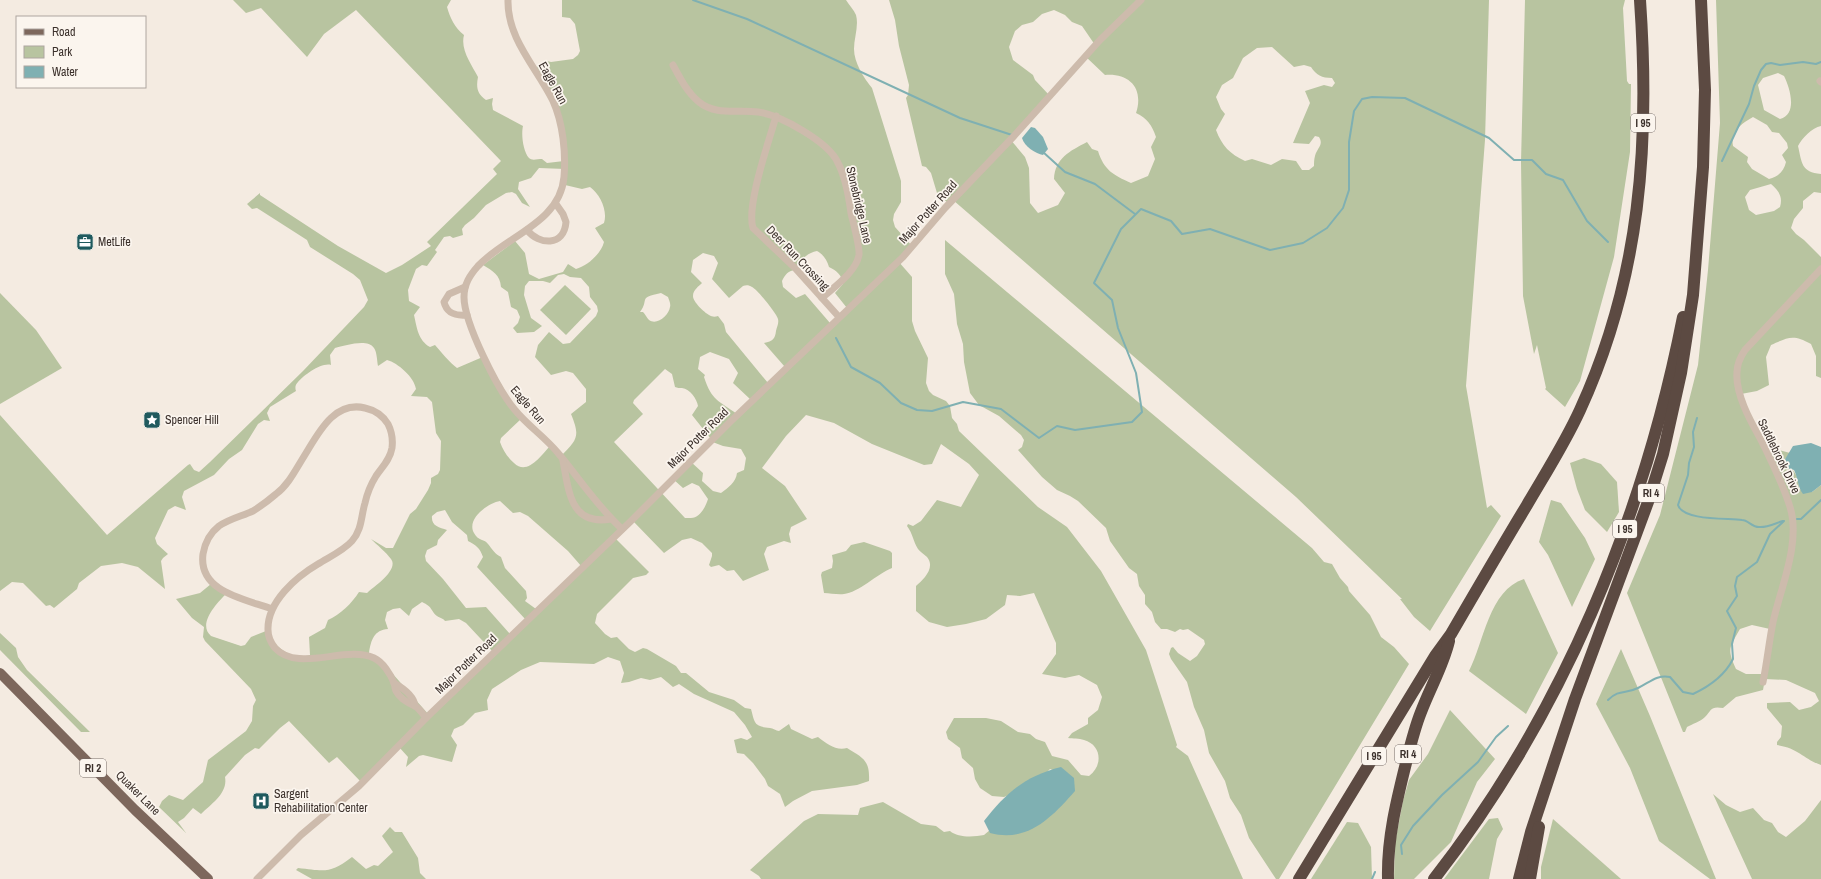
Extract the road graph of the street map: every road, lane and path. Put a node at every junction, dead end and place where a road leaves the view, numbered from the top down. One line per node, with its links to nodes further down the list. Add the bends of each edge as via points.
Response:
1 (508, 0): 7 (street, Eagle Run, via 510,20 516,36 559,117 564,177)
2 (1141, 0): 14 (street, Major Potter Road, via 1100,40 903,257)
3 (1640, 0): 19 (highway, I 95, via 1643,70 1641,170 1632,245 1615,318 1592,383 1564,441)
4 (1701, 0): 8 (highway, I 95, via 1705,116)
5 (673, 65): 6 (street, Stonebridge Lane, via 686,88 700,103 718,111 758,112)
6 (776, 116): 12 (street, Deer Run Crossing, via 756,186 751,220 753,228); 12 (street, Stonebridge Lane, via 795,125 828,149 838,162 849,202 859,254 853,268)
7 (556, 204): 9 (street, Eagle Run); 9 (street, via 566,222 561,235 546,242 535,238)
8 (1699, 217): 23 (highway, RI 4, via 1690,321 1663,454 1638,532); 28 (highway, I 95, via 1682,319 1663,407 1611,569 1575,651 1534,729 1494,794)
9 (527, 230): 11 (street, Eagle Run, via 480,264)
10 (1821, 269): 21 (street, Saddlebrook Drive, via 1745,350 1737,372 1747,414 1779,478 1794,522 1792,547 1773,623)
11 (465, 287): 13 (street, Eagle Run); 13 (street, via 449,294 444,302 451,314)
12 (822, 298): 14 (street, Deer Run Crossing)
13 (467, 315): 15 (street, Eagle Run, via 502,393 521,417)
14 (839, 317): 17 (street, Major Potter Road)
15 (563, 459): 16 (street, Eagle Run); 16 (street, via 567,488 571,500 579,511 594,520)
16 (611, 519): 17 (street, Eagle Run)
17 (622, 529): 22 (street, Major Potter Road)
18 (272, 609): 18 (street, via 298,578 348,545 358,531 365,503 392,448 392,436 388,426 372,410 361,407 349,408 334,415 325,424 287,484 278,493 258,508 219,526 207,540 203,564 212,584 222,591); 22 (street, via 268,635 272,644 284,655 298,659 349,655 372,657 383,665 394,683 401,686 414,700 415,706)
19 (1451, 634): 26 (highway, I 95, via 1435,656); 27 (highway, RI 4, via 1444,659 1420,713 1410,746 1392,822)
20 (0, 673): 24 (main road, Quaker Lane / RI 2, via 135,810)
21 (1763, 682)
22 (426, 718): 25 (street, Major Potter Road, via 359,786 300,835)
23 (1556, 756): 29 (highway, RI 4, via 1529,838); 30 (highway)
24 (208, 879)
25 (257, 879)
26 (1300, 879)
27 (1388, 879)
28 (1434, 879)
29 (1519, 879)
30 (1530, 879)

